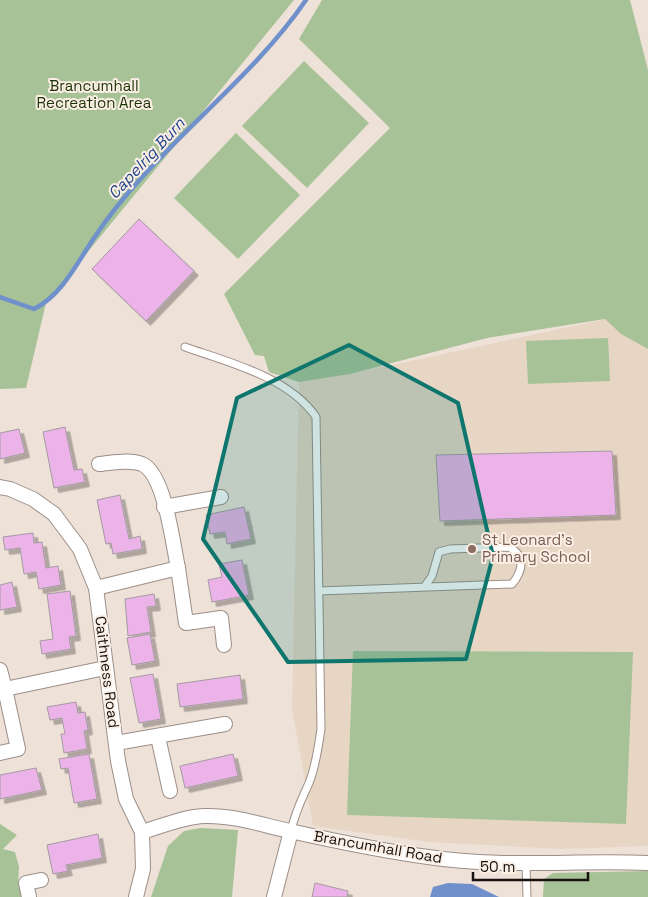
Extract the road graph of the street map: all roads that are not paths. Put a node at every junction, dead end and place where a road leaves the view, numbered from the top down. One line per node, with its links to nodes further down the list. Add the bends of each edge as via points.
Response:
1 (185, 347): 9 (lane, via 247,368 276,382 316,417)
2 (99, 464): 5 (street, via 131,461 143,464 153,475)
3 (0, 487): 8 (street, Caithness Road, via 33,499 54,514 80,549)
4 (221, 497): 5 (street)
5 (164, 507): 6 (street)
6 (178, 568): 8 (street); 10 (street, via 186,623 221,618)
7 (425, 586): 7 (lane, via 432,576 439,552 450,549 509,547 517,551 522,561 520,575 512,584); 9 (lane)
8 (96, 588): 11 (street, Caithness Road)
9 (319, 591): 19 (lane, via 321,729 316,762 295,811)
10 (224, 645)
11 (105, 668): 13 (street); 16 (street, Caithness Road)
12 (0, 670): 13 (street)
13 (5, 689): 17 (street, via 18,748)
14 (225, 724): 15 (street)
15 (158, 737): 16 (street); 18 (street)
16 (116, 743): 20 (street, Caithness Road, via 126,799)
17 (0, 753)
18 (170, 791)
19 (291, 831): 20 (street, Brancumhall Road, via 231,817 203,816); 22 (street, Brancumhall Road, via 429,858); 26 (street)
20 (142, 832): 25 (street, Caithness Road, via 143,869)
21 (648, 862): 22 (street, Brancumhall Road)
22 (526, 864): 27 (lane)
23 (41, 880): 24 (street, via 26,883)
24 (29, 897)
25 (136, 897)
26 (274, 897)
27 (527, 897)

